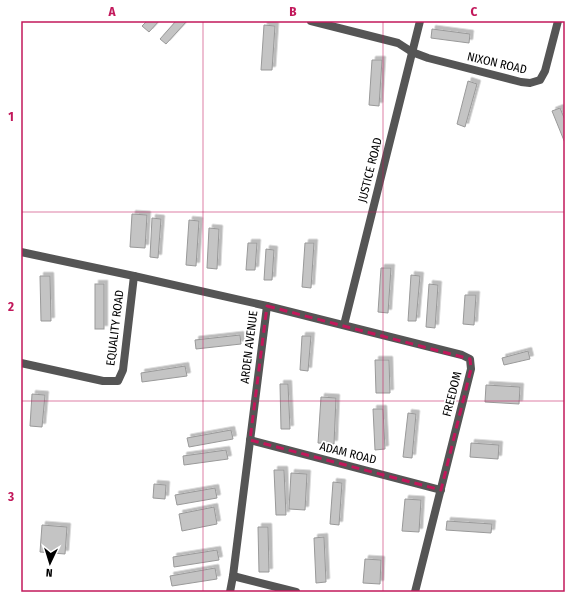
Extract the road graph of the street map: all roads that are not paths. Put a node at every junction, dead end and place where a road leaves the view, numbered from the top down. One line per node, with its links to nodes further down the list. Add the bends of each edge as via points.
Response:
1 (311, 21): 4 (street, NIXON ROAD, via 398,43)
2 (420, 21): 4 (street, JUSTICE ROAD)
3 (558, 21): 4 (street, NIXON ROAD, via 545,71 540,80 530,83)
4 (412, 52): 8 (street, JUSTICE ROAD)
5 (21, 252): 6 (street, ARDEN AVENUE)
6 (134, 276): 7 (street, ARDEN AVENUE); 9 (street, EQUALITY ROAD, via 123,370 118,380 103,381)
7 (267, 306): 8 (street, FREEDOM); 10 (street, ARDEN AVENUE)
8 (344, 325): 11 (street, FREEDOM, via 470,359 471,369)
9 (21, 363)
10 (250, 440): 11 (street, ADAM ROAD); 12 (street, ARDEN AVENUE)
11 (441, 490): 15 (street, FREEDOM)
12 (233, 576): 13 (street, ARDEN AVENUE); 14 (street)
13 (230, 592)
14 (296, 592)
15 (415, 592)

